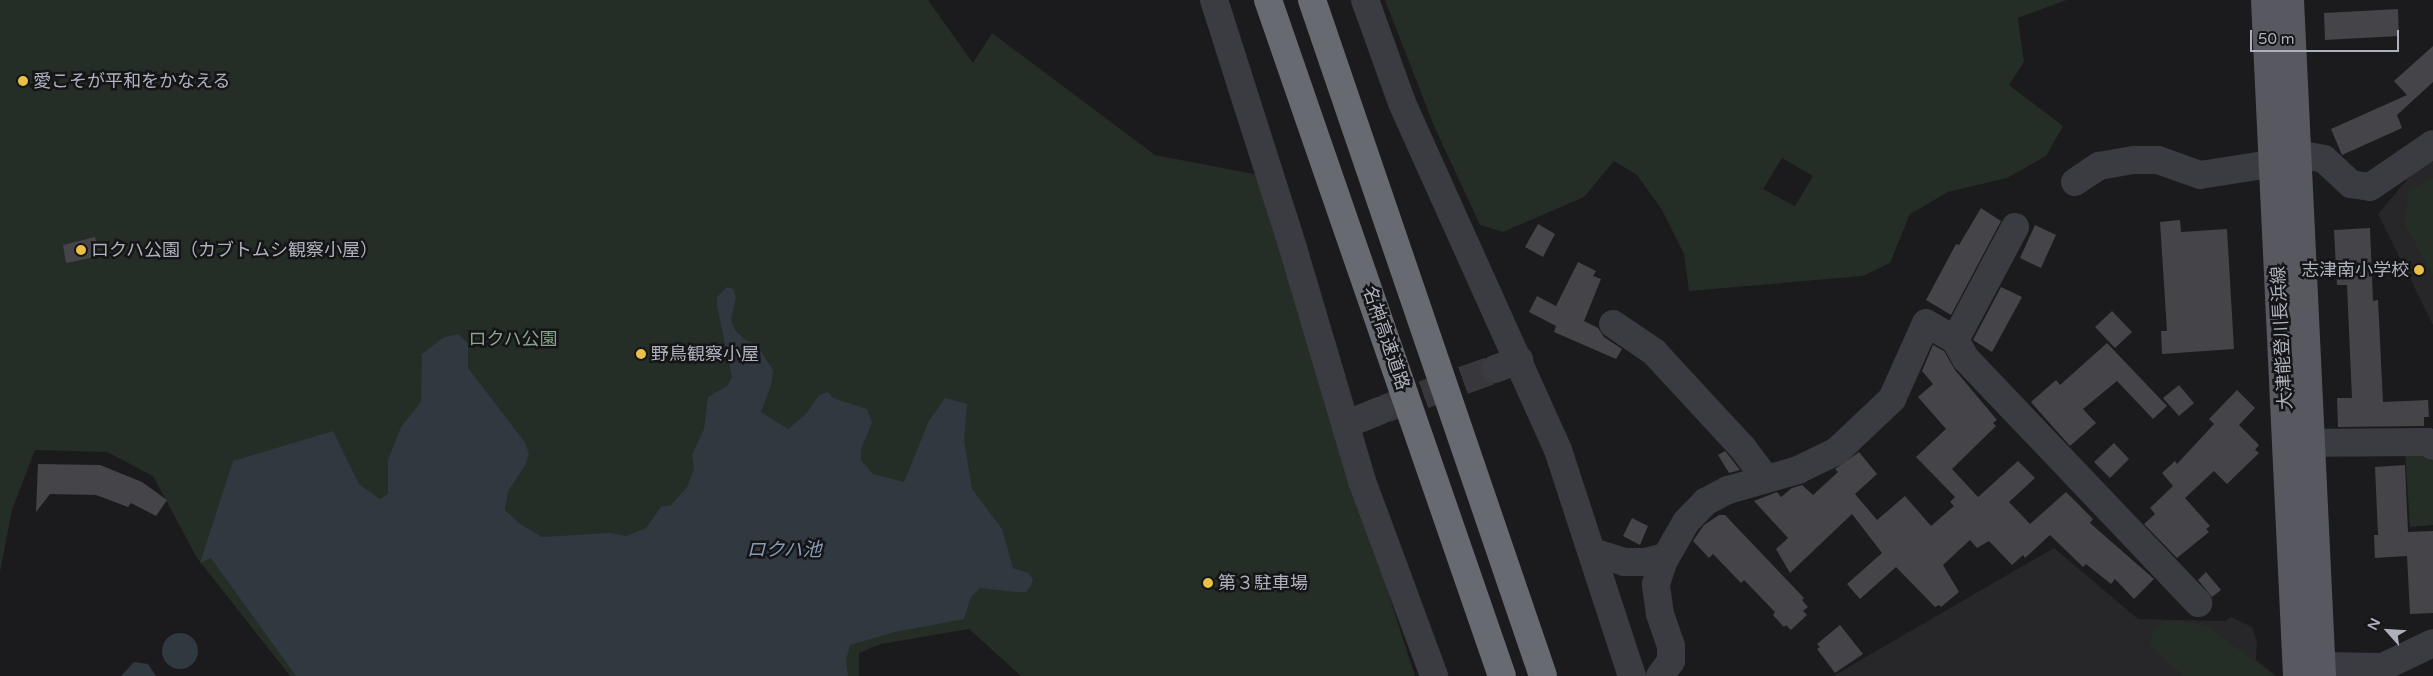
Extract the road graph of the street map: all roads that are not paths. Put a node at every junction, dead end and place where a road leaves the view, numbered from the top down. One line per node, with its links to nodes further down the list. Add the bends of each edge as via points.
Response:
1 (1214, 0): 15 (street)
2 (1268, 0): 25 (highway, 名神高速道路)
3 (1312, 0): 26 (highway)
4 (1365, 0): 19 (street, via 1409,120 1507,365 1558,450)
5 (2265, 0): 9 (main road, 大津能登川長浜線)
6 (2290, 0): 8 (main road, 大津能登川長浜線)
7 (2433, 144): 8 (street, via 2370,186 2352,184 2324,159)
8 (2297, 154): 9 (street); 16 (main road, 大津能登川長浜線)
9 (2270, 164): 10 (street, via 2200,175 2158,160 2134,160 2099,166); 16 (main road, 大津能登川長浜線)
10 (2075, 182)
11 (2015, 227): 13 (street)
12 (1613, 324): 18 (street, via 1654,352 1742,447)
13 (1955, 340): 18 (street, via 1926,323 1892,399 1877,415 1837,451 1821,460); 21 (street, via 1966,359)
14 (1379, 411): 15 (street)
15 (1347, 424): 24 (street, via 1372,509)
16 (2300, 443): 17 (street, via 2428,442); 23 (main road, 大津能登川長浜線); 29 (main road, 大津能登川長浜線)
17 (2433, 446)
18 (1765, 477): 20 (street, via 1705,502 1686,522)
19 (1592, 552): 20 (street, via 1624,562 1645,562); 27 (street)
20 (1665, 557): 28 (street, via 1656,595 1671,646 1671,661)
21 (2198, 603)
22 (2433, 643): 23 (street, via 2383,667)
23 (2322, 671)
24 (1434, 676)
25 (1502, 676)
26 (1543, 676)
27 (1632, 676)
28 (1660, 676)
29 (2297, 676)

